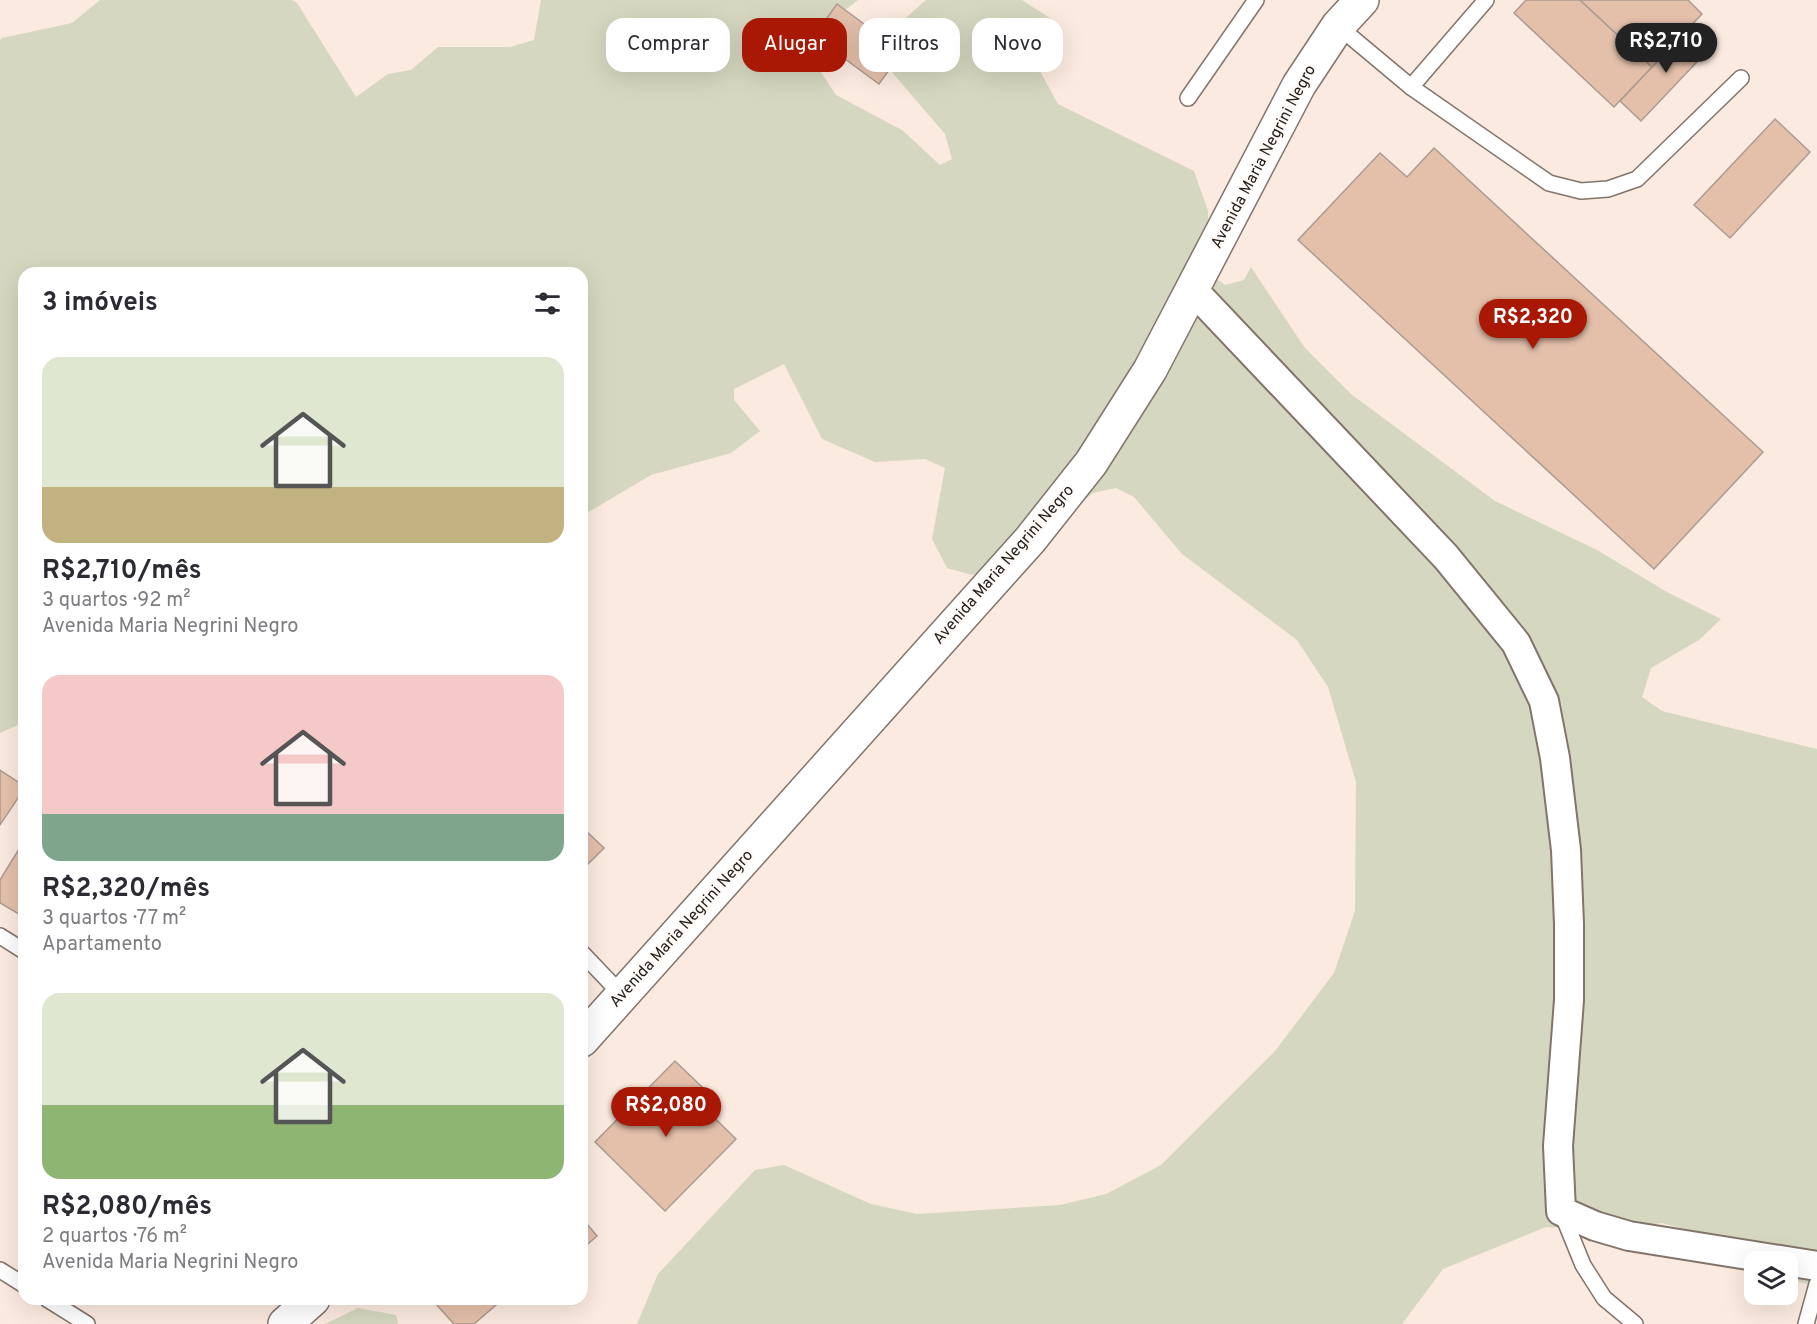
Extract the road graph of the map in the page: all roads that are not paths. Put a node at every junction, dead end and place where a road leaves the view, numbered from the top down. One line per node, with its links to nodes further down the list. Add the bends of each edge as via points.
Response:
1 (1256, 0): 7 (lane)
2 (1362, 0): 4 (street, Avenida Maria Negrini Negro)
3 (1486, 0): 6 (lane)
4 (1338, 26): 6 (lane); 8 (street, Avenida Maria Negrini Negro, via 1299,85)
5 (1741, 78): 6 (lane, via 1637,178 1608,189 1581,191 1549,183)
6 (1411, 87)
7 (1188, 98)
8 (1193, 290): 12 (street, Avenida Maria Negrini Negro, via 1150,370 1091,463 1030,540); 14 (street, via 1446,557 1515,643 1544,701 1566,850 1569,924 1569,1000 1558,1146)
9 (0, 936): 10 (lane)
10 (18, 947)
11 (588, 959): 12 (lane)
12 (623, 996): 13 (street, Avenida Maria Negrini Negro)
13 (588, 1034)
14 (1561, 1211): 15 (street, via 1629,1236); 23 (lane, via 1583,1265 1604,1298)
15 (1817, 1266)
16 (0, 1270): 17 (lane)
17 (18, 1281)
18 (1817, 1284): 24 (lane)
19 (57, 1305): 21 (lane)
20 (306, 1305): 22 (street)
21 (87, 1324)
22 (285, 1324)
23 (1635, 1324)
24 (1806, 1324)

